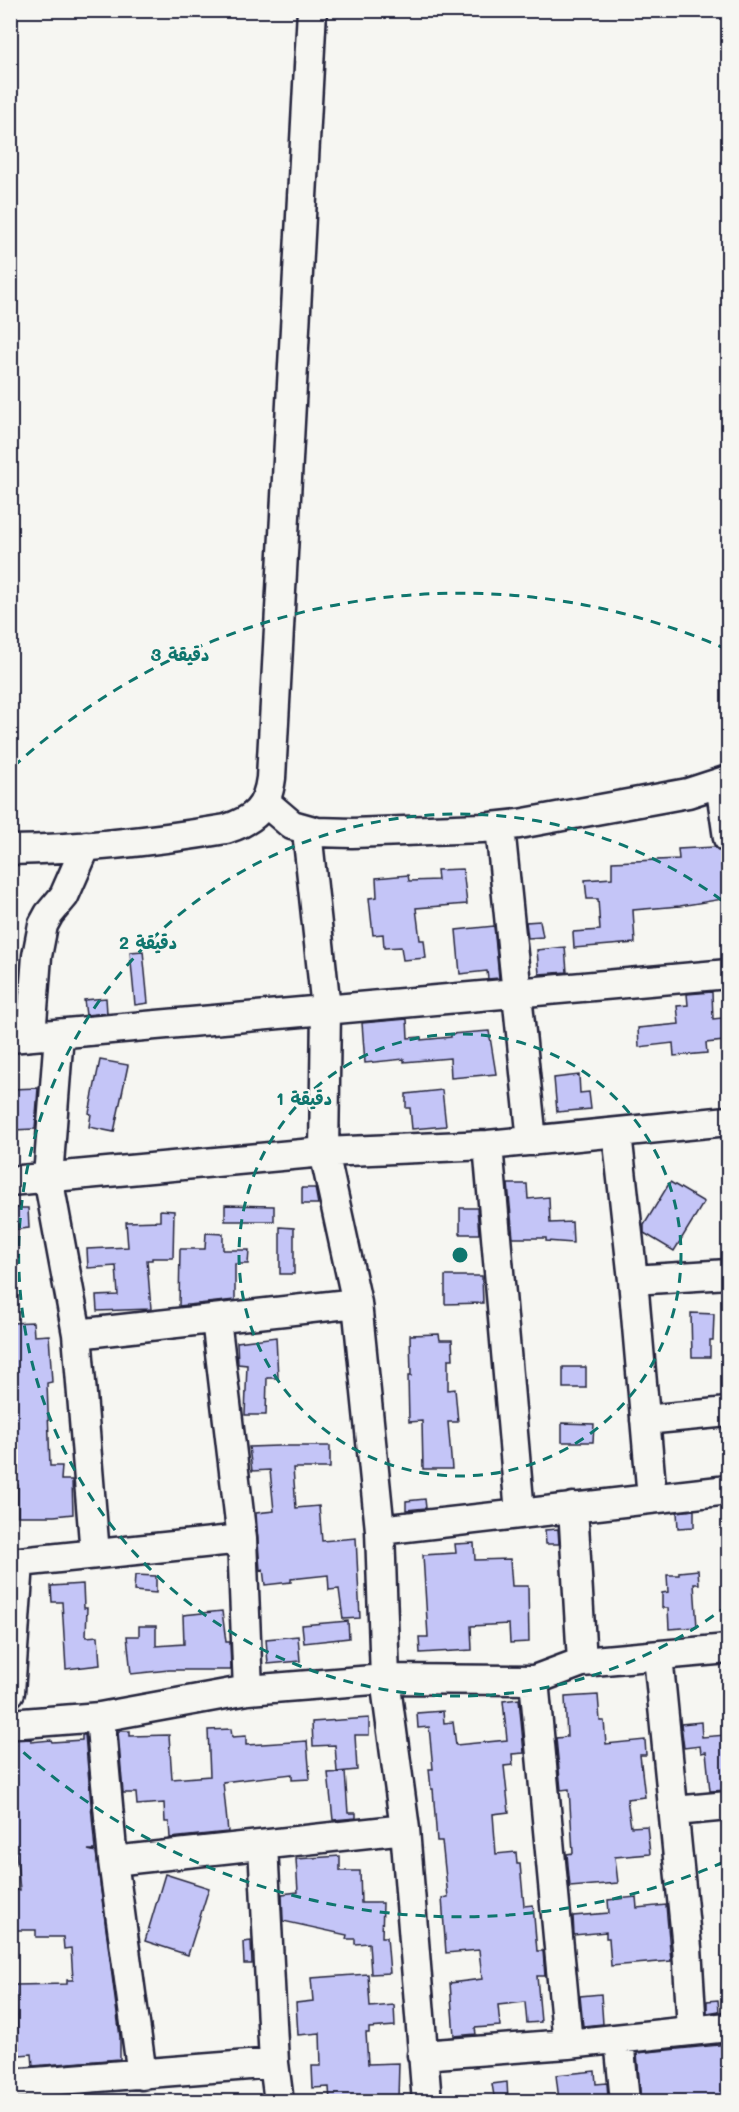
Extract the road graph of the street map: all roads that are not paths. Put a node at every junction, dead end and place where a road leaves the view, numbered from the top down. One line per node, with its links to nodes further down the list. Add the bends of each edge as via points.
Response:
1 (312, 10): 3 (street, via 271,778)
2 (724, 781): 4 (street, via 688,793); 6 (street)
3 (265, 802): 5 (street, via 292,825); 7 (street, via 254,816 226,829)
4 (500, 827): 5 (street); 10 (street)
5 (307, 831): 11 (street)
6 (729, 838)
7 (86, 846): 8 (street); 12 (street, via 64,896 43,925 37,956)
8 (10, 850)
9 (729, 974): 10 (street)
10 (517, 993): 11 (street); 15 (street)
11 (326, 1009): 12 (street); 17 (street)
12 (34, 1036): 18 (street)
13 (729, 1121): 14 (street)
14 (616, 1133): 15 (street); 21 (street)
15 (532, 1141): 16 (street)
16 (488, 1145): 17 (street); 30 (street)
17 (324, 1152): 18 (street); 22 (street)
18 (48, 1177): 19 (street); 24 (street)
19 (10, 1181)
20 (729, 1274): 21 (street)
21 (633, 1280): 26 (street)
22 (357, 1303): 23 (street); 31 (street)
23 (216, 1318): 24 (street); 32 (street)
24 (77, 1334): 33 (street)
25 (729, 1412): 26 (street)
26 (645, 1420): 28 (street)
27 (729, 1490): 28 (street)
28 (652, 1498): 29 (street)
29 (573, 1507): 30 (street); 37 (street)
30 (520, 1513): 31 (street)
31 (381, 1530): 38 (street)
32 (242, 1539): 33 (street); 40 (street)
33 (95, 1554): 34 (street)
34 (15, 1563): 41 (street)
35 (729, 1649): 36 (street)
36 (658, 1656): 37 (street); 45 (street)
37 (582, 1662): 39 (street)
38 (385, 1679): 39 (street); 40 (street); 46 (street)
39 (534, 1680): 52 (street)
40 (248, 1690): 42 (street)
41 (10, 1692)
42 (100, 1717): 43 (street); 48 (street)
43 (10, 1724)
44 (729, 1806): 45 (street)
45 (675, 1811): 50 (street)
46 (405, 1829): 47 (street); 53 (street)
47 (263, 1845): 48 (street); 54 (street)
48 (113, 1861): 55 (street)
49 (729, 2027): 50 (street)
50 (692, 2030): 51 (street)
51 (619, 2039): 52 (street); 60 (street)
52 (568, 2044): 53 (street)
53 (422, 2055): 59 (street)
54 (274, 2063): 55 (street); 58 (street)
55 (142, 2075): 57 (street)
56 (10, 2084): 57 (street)
57 (52, 2091)
58 (279, 2102)
59 (427, 2102)
60 (625, 2102)

